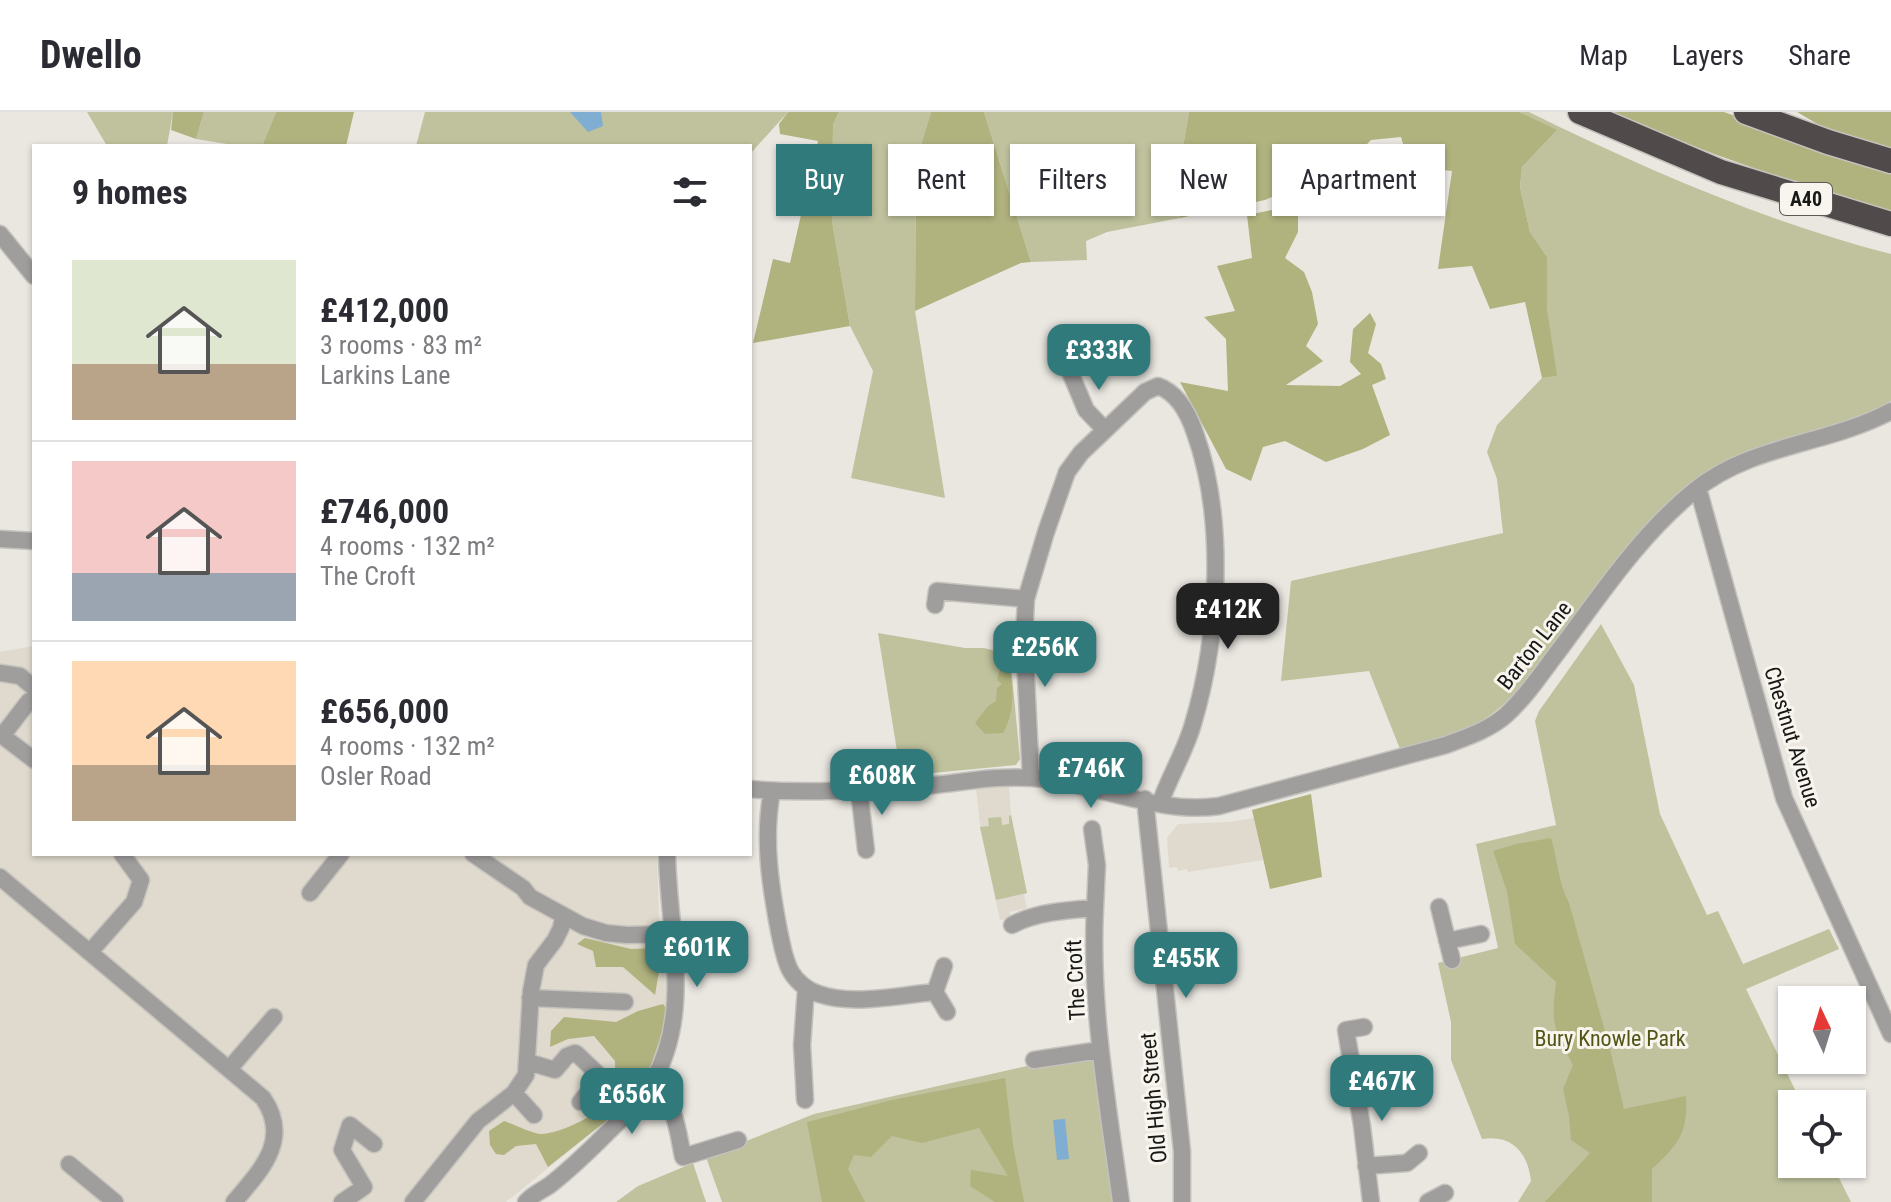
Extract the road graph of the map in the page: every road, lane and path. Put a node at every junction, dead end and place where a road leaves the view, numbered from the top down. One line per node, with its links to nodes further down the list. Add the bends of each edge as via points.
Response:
1 (1580, 112): 4 (highway, A40, via 1721,172)
2 (1746, 112): 3 (highway)
3 (1891, 161)
4 (1891, 224)
5 (0, 234): 6 (street)
6 (32, 274)
7 (1070, 372): 9 (street, via 1086,410)
8 (1891, 411): 10 (street, Barton Lane, via 1828,437 1768,451)
9 (1105, 430): 13 (street, via 1081,453 1060,485); 23 (street, via 1145,392 1158,386 1173,394 1190,419 1212,503 1212,614 1206,667 1186,745)
10 (1698, 488): 23 (street, Barton Lane, via 1648,535 1528,691 1481,732 1219,806 1200,809); 49 (street, Chestnut Avenue, via 1784,798)
11 (0, 539): 12 (street)
12 (32, 541)
13 (1026, 599): 14 (street, via 937,591); 19 (street)
14 (935, 605)
15 (0, 673): 16 (street, via 20,676)
16 (32, 695): 17 (street)
17 (1, 735): 18 (street)
18 (32, 758)
19 (1031, 778): 21 (street, Barton Lane); 23 (street, Barton Lane)
20 (752, 789): 22 (street, Barton Lane)
21 (859, 790): 22 (street, Barton Lane); 25 (street)
22 (772, 791): 42 (street, via 767,841 773,897 787,964)
23 (1152, 802): 71 (street, Old High Street)
24 (1092, 829): 33 (street, The Croft)
25 (866, 850)
26 (123, 856): 39 (street, via 141,880 134,902)
27 (339, 856): 31 (street)
28 (476, 856): 34 (street)
29 (667, 856): 36 (street)
30 (0, 877): 39 (street)
31 (310, 893)
32 (1439, 907): 38 (street)
33 (1095, 908): 35 (street, The Croft); 50 (street, The Croft)
34 (563, 917): 36 (street, via 606,933); 44 (street, via 555,940 536,965)
35 (1012, 925)
36 (672, 934): 54 (street, via 676,1012)
37 (1481, 934): 38 (street)
38 (1447, 941): 40 (street)
39 (90, 952): 53 (street)
40 (1452, 960)
41 (944, 966): 43 (street)
42 (806, 988): 43 (street, via 848,999); 56 (street)
43 (935, 992): 46 (street)
44 (530, 998): 45 (street); 52 (street)
45 (625, 1002)
46 (947, 1012)
47 (274, 1017): 53 (street)
48 (1364, 1027): 63 (street, via 1345,1027)
49 (1891, 1034)
50 (1100, 1050): 51 (street, The Croft); 70 (street, The Croft)
51 (1034, 1060)
52 (528, 1062): 55 (street); 57 (street, via 555,1070 567,1056 578,1055 601,1077)
53 (230, 1068): 66 (street, via 263,1098 274,1125 267,1162)
54 (653, 1081): 59 (street, via 675,1120 683,1157); 69 (street, via 602,1138)
55 (514, 1093): 58 (street); 68 (street, via 478,1121)
56 (805, 1100)
57 (580, 1102)
58 (534, 1115)
59 (738, 1140)
60 (374, 1144): 67 (street, via 350,1125 342,1150 364,1187)
61 (1419, 1153): 63 (street, via 1407,1163)
62 (69, 1164): 65 (street)
63 (1366, 1166): 72 (street)
64 (1445, 1193): 73 (street)
65 (115, 1202)
66 (234, 1202)
67 (342, 1202)
68 (413, 1202)
69 (526, 1202)
70 (1121, 1202)
71 (1182, 1202)
72 (1371, 1202)
73 (1428, 1202)

